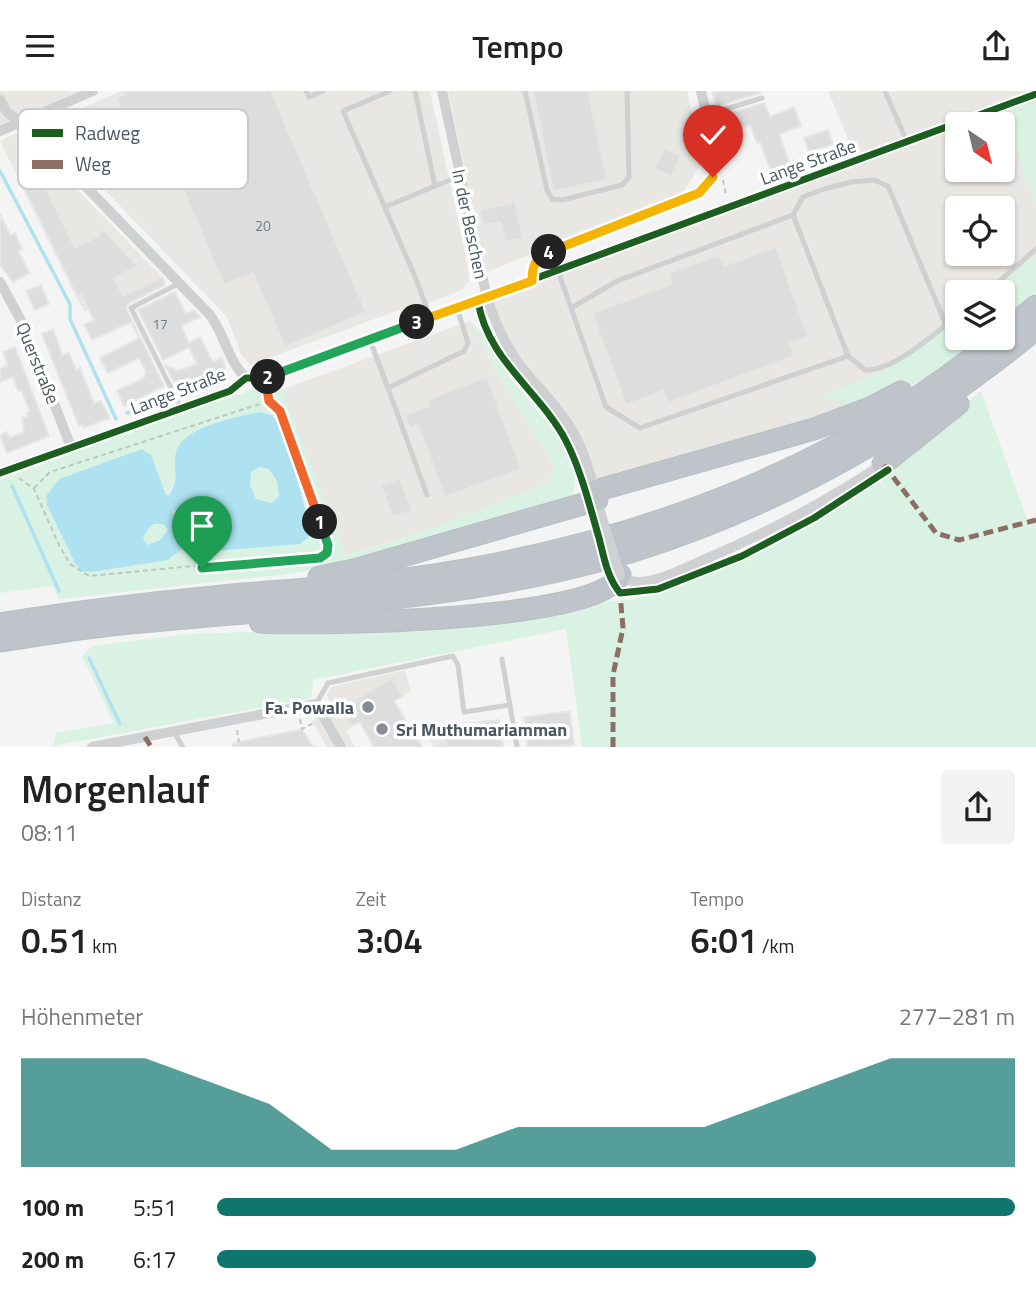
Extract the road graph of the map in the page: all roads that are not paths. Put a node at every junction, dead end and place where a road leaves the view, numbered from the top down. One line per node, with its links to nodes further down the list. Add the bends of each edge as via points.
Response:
1 (93, 91): 14 (street)
2 (306, 91): 3 (lane, via 309,97)
3 (323, 91)
4 (390, 91): 23 (lane, via 343,111)
5 (415, 91): 21 (lane)
6 (442, 91): 20 (street, In der Beschen)
7 (526, 91): 8 (lane, via 547,190 552,199 562,200 622,185 629,177)
8 (626, 91)
9 (701, 91): 15 (street)
10 (885, 91): 19 (lane)
11 (1036, 94): 19 (street, Lange Straße)
12 (762, 98): 15 (lane)
13 (0, 100): 16 (street)
14 (51, 109)
15 (706, 115): 28 (street, via 716,159 713,177 699,193 540,255 532,268)
16 (18, 120)
17 (18, 123): 18 (street)
18 (0, 131)
19 (907, 142): 26 (street, Lange Straße)
20 (460, 176): 21 (lane); 31 (street, In der Beschen)
21 (435, 186): 23 (lane)
22 (89, 189): 30 (street)
23 (385, 207): 35 (lane)
24 (793, 215): 34 (lane, via 617,281); 36 (lane, via 803,197 824,189 874,180 888,186); 43 (lane)
25 (1036, 249): 27 (lane)
26 (558, 271): 28 (street, Lange Straße); 34 (lane)
27 (1001, 280)
28 (532, 281): 31 (street, Lange Straße)
29 (0, 282): 47 (street, Querstraße, via 24,326)
30 (180, 283): 44 (street, via 217,324 233,363); 46 (lane, via 131,308)
31 (487, 298): 33 (street, Lange Straße); 51 (street, In der Beschen, via 508,347 573,432)
32 (1036, 306): 37 (highway)
33 (457, 308): 35 (street, Lange Straße); 45 (lane, via 468,343 464,351)
34 (571, 309): 43 (lane, via 606,407 640,428)
35 (430, 317): 40 (street, Lange Straße)
36 (945, 323)
37 (1015, 323)
38 (945, 326): 43 (lane, via 877,370 865,370)
39 (1036, 329): 48 (highway, via 974,392); 54 (highway, via 952,394 854,454 742,509 635,550 499,582 410,596)
40 (370, 340): 44 (street, Lange Straße, via 265,378); 45 (lane)
41 (979, 350): 51 (highway, via 870,408)
42 (982, 350): 53 (highway, via 896,411 814,456 736,493 632,530 484,567 355,586)
43 (848, 356)
44 (246, 378): 46 (street, Lange Straße, via 230,391)
45 (388, 388): 50 (lane)
46 (181, 408): 47 (street, Lange Straße)
47 (71, 447): 49 (street, Lange Straße)
48 (883, 464): 52 (street, via 802,513 723,552 645,581)
49 (0, 473)
50 (427, 495)
51 (598, 503): 52 (street, In der Beschen, bridge); 53 (highway, via 354,570)
52 (620, 575): 54 (highway, via 614,585 587,596 541,607 443,619 280,623)
53 (231, 595): 55 (highway)
54 (191, 618): 56 (highway)
55 (0, 624)
56 (0, 641)
57 (502, 659): 59 (lane)
58 (316, 703): 59 (lane, via 328,683 453,656 464,712); 60 (street); 63 (street)
59 (510, 705): 64 (lane)
60 (174, 731): 61 (street); 62 (lane)
61 (92, 747)
62 (183, 747)
63 (341, 747)
64 (517, 747)

